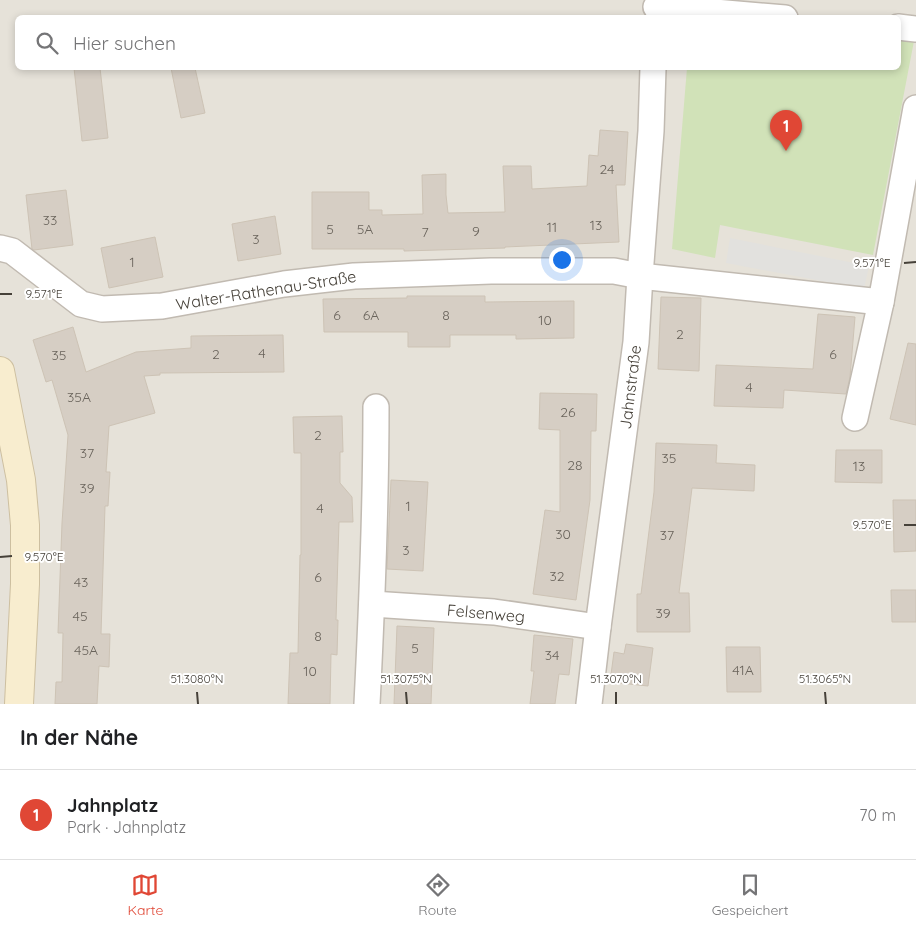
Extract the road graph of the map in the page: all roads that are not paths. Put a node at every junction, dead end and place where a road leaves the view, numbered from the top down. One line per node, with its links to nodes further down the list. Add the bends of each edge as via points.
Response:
1 (656, 8): 2 (street)
2 (746, 15)
3 (901, 27): 4 (street)
4 (916, 29)
5 (654, 70): 8 (street, Jahnstraße)
6 (916, 108): 9 (street)
7 (0, 248): 8 (street, Walter-Rathenau-Straße, via 12,251 81,304 102,309 162,306 284,284 354,276 491,271 614,271)
8 (640, 276): 9 (street, Walter-Rathenau-Straße); 14 (street, Jahnstraße, via 636,342)
9 (881, 302): 12 (street)
10 (0, 371): 15 (main road, via 21,480 24,525)
11 (376, 408): 13 (street)
12 (855, 418)
13 (372, 604): 14 (street, Felsenweg, via 494,612); 16 (street)
14 (598, 626): 17 (street, Jahnstraße)
15 (19, 704)
16 (367, 704)
17 (589, 704)

